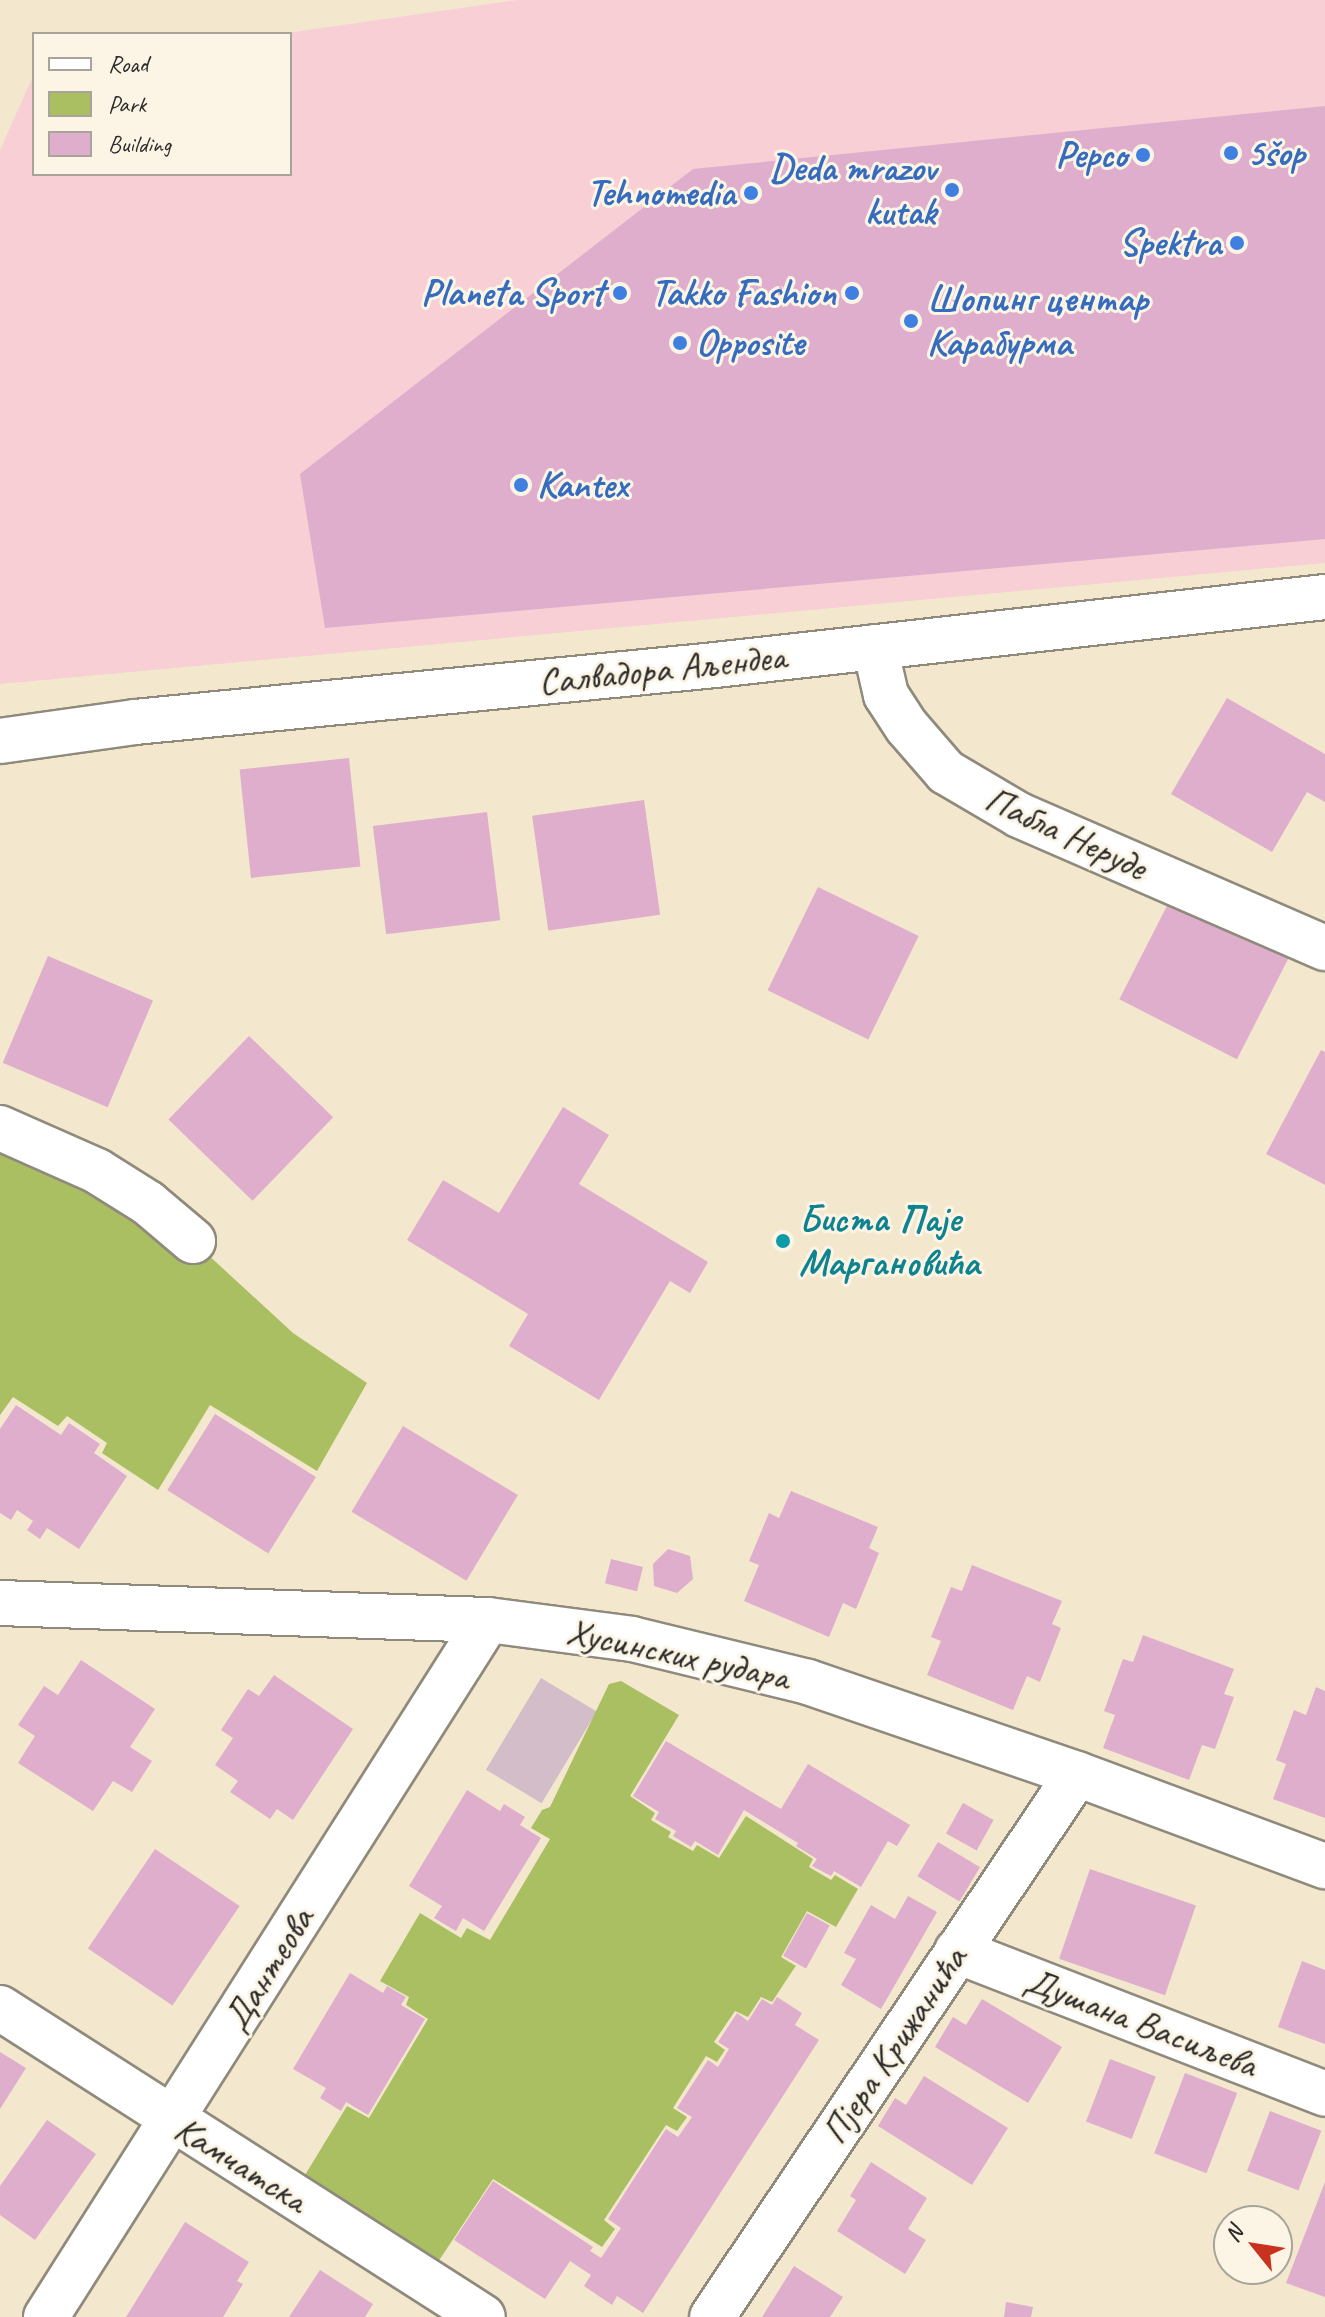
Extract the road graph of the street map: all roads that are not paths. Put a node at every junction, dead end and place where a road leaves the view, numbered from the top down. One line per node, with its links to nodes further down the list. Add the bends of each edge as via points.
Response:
1 (1325, 597): 2 (street, Салвадора Аљендеа)
2 (875, 647): 3 (street, Салвадора Аљендеа, via 135,722); 4 (street, Пабла Неруде, via 886,695 946,772 1019,815)
3 (0, 741)
4 (1325, 948)
5 (0, 1128): 6 (street, via 97,1171 148,1203)
6 (193, 1241)
7 (0, 1603): 8 (street, Хусинских рудара)
8 (488, 1620): 9 (street, Хусинских рудара, via 618,1637 727,1659); 14 (street, Дантеова)
9 (1077, 1774): 10 (street, Хусинских рудара); 11 (street, Пјера Крижанића)
10 (1325, 1866)
11 (957, 1951): 13 (street, Душана Васиљева); 17 (street, Пјера Крижанића)
12 (0, 2008): 14 (street, Камчатска)
13 (1325, 2094)
14 (172, 2121): 15 (street, Дантеова); 16 (street, Камчатска)
15 (46, 2317)
16 (483, 2317)
17 (712, 2317)

